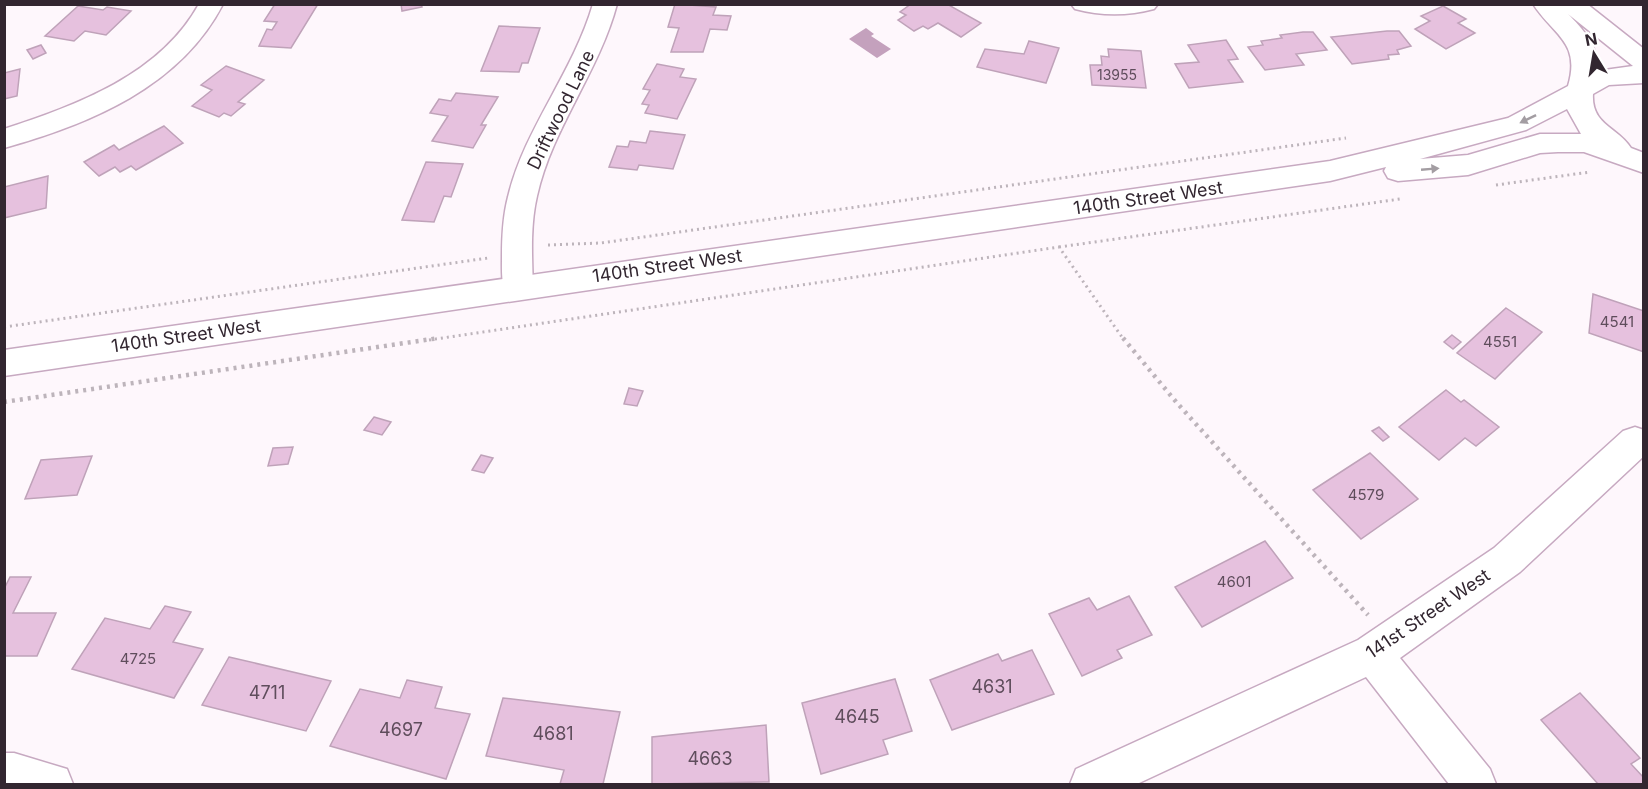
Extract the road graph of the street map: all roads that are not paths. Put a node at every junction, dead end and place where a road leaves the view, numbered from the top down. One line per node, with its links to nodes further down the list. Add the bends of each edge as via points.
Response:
1 (211, 4): 10 (street, via 193,36 159,66 115,94 62,120)
2 (605, 4): 13 (street, Driftwood Lane, via 600,28 528,179 517,250)
3 (1083, 4): 4 (street, via 1111,8)
4 (1146, 4)
5 (1545, 4): 9 (street, via 1578,42 1586,58)
6 (1570, 4): 7 (street)
7 (1644, 62)
8 (1644, 75): 9 (street, 140th Street West, via 1601,78)
9 (1580, 92): 11 (street, via 1578,109 1587,124 1615,147); 12 (street, 140th Street West, one-way to 12, via 1518,124)
10 (4, 139)
11 (1642, 162): 12 (street, 140th Street West, one-way to 11, via 1426,170 1468,165 1558,142 1586,143)
12 (1330, 171): 13 (street, 140th Street West)
13 (518, 288): 14 (street, 140th Street West)
14 (4, 363)
15 (1635, 442): 16 (street, 141st Street West, via 1507,560)
16 (1382, 648): 19 (street, 141st Street West); 20 (street)
17 (4, 774): 18 (street)
18 (52, 784)
19 (1091, 784)
20 (1475, 784)

